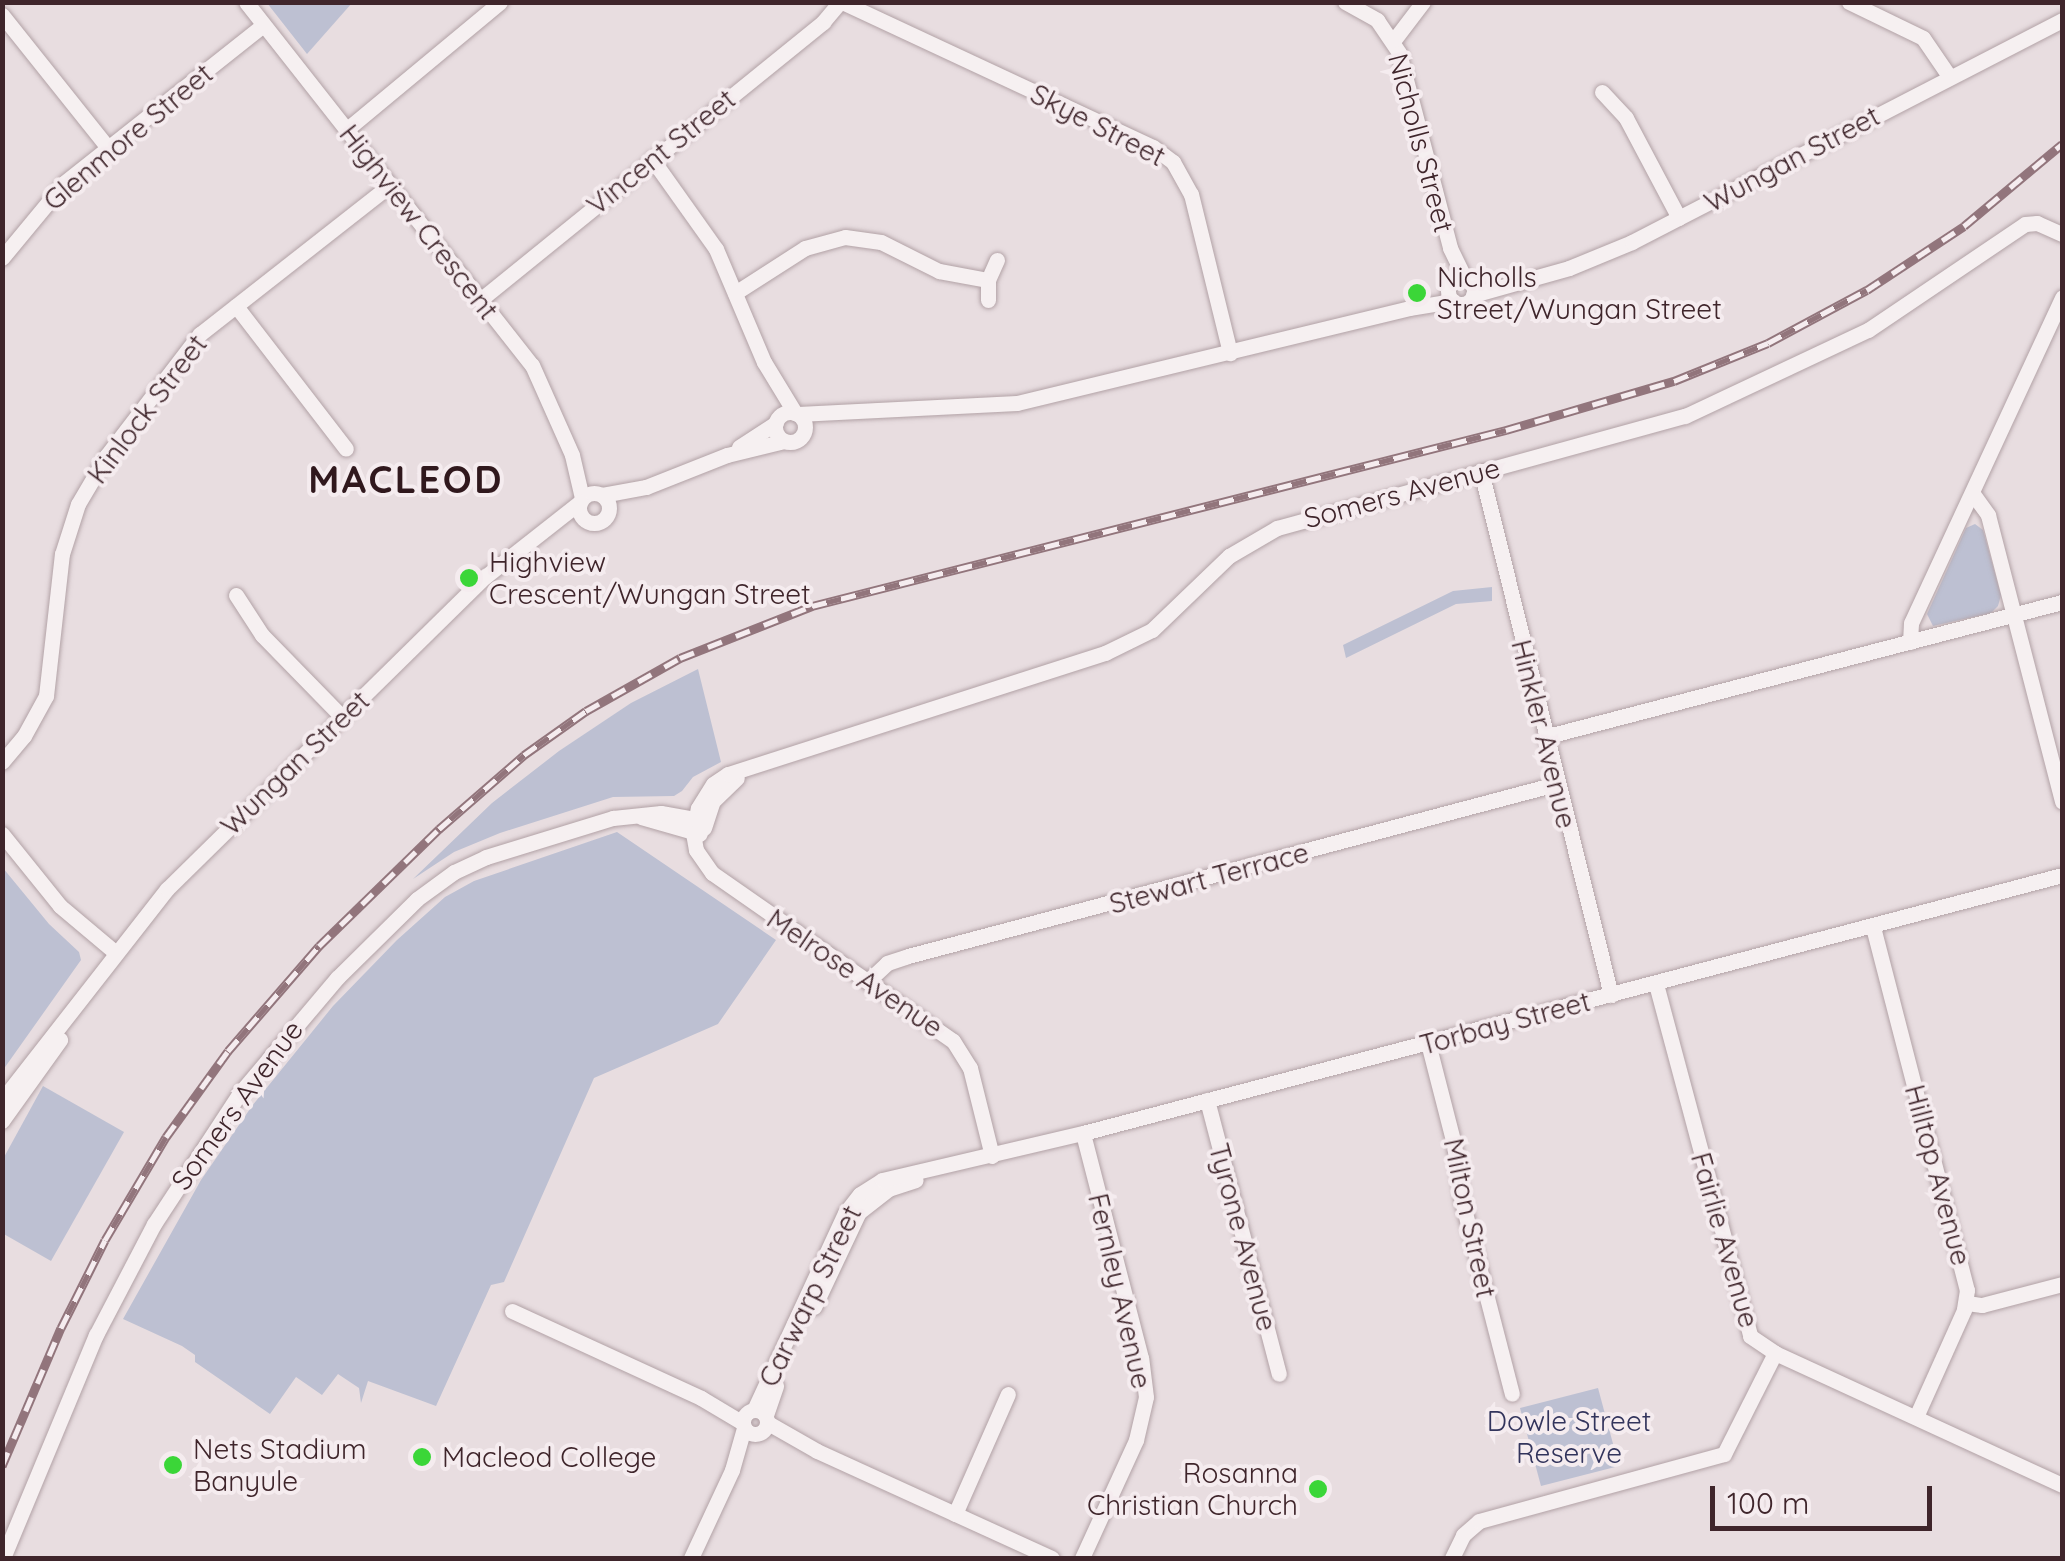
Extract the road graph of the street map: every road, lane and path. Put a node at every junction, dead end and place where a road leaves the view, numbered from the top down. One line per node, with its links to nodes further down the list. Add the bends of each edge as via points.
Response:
1 (246, 2): 9 (street, Highview Crescent)
2 (500, 2): 13 (street)
3 (841, 2): 15 (street, Vincent Street); 28 (street, Skye Street, via 1173,162 1190,194)
4 (1345, 2): 10 (street, Nicholls Street, via 1377,20)
5 (1422, 2): 10 (street)
6 (1849, 2): 11 (street, via 1923,38)
7 (2, 15): 14 (street)
8 (2062, 20): 11 (street, Wungan Street)
9 (263, 25): 13 (street, Highview Crescent); 14 (street, Glenmore Street)
10 (1394, 40): 22 (street, Nicholls Street)
11 (1949, 76): 17 (street, Wungan Street)
12 (1602, 92): 17 (street, via 1626,118)
13 (346, 130): 16 (street, Highview Crescent)
14 (108, 148): 19 (street, Glenmore Street, via 48,199)
15 (652, 160): 23 (street, via 705,229); 25 (street, Vincent Street)
16 (390, 185): 25 (street, Highview Crescent); 27 (street, Kinlock Street)
17 (1680, 218): 22 (street, Wungan Street, via 1604,255 1515,282)
18 (2062, 234): 37 (street, Somers Avenue, via 2025,224 1868,330 1722,400 1634,432)
19 (2, 258)
20 (997, 260): 21 (street)
21 (988, 280): 23 (street, via 938,272 880,242 845,237 805,248); 26 (street)
22 (1460, 288): 28 (street, Wungan Street, via 1410,308)
23 (734, 292): 29 (street)
24 (2062, 297): 39 (street)
25 (480, 300): 40 (street, Highview Crescent, via 538,376)
26 (988, 300)
27 (236, 306): 35 (street); 50 (street, Kinlock Street, via 185,352 78,504 62,554 46,696)
28 (1230, 352): 30 (street, Wungan Street, via 1017,403)
29 (764, 362): 31 (street); 32 (street)
30 (849, 410): 31 (street, Wungan Street); 33 (street, Wungan Street)
31 (796, 413): 32 (street); 33 (street)
32 (776, 421): 34 (street); 36 (street, Wungan Street)
33 (803, 435): 34 (street)
34 (784, 441): 36 (street, Wungan Street)
35 (346, 449)
36 (727, 455): 38 (street, Wungan Street)
37 (1482, 471): 49 (street, Hinkler Avenue); 53 (street, Somers Avenue, via 1277,528 1229,556 1152,630 1105,653 744,772 719,793)
38 (646, 487): 40 (street, Wungan Street); 41 (street, Wungan Street)
39 (1974, 494): 46 (street, via 1988,515); 47 (street, via 1926,598)
40 (590, 497): 41 (street, via 610,506); 42 (street); 43 (street, Wungan Street)
41 (608, 514): 42 (street, Wungan Street, via 601,522)
42 (586, 522): 43 (street, Wungan Street)
43 (532, 539): 48 (street, Wungan Street)
44 (236, 595): 48 (street, via 262,635)
45 (2062, 602): 46 (street)
46 (2014, 614): 47 (street); 52 (street)
47 (1918, 640): 49 (street)
48 (342, 717): 59 (street, Wungan Street, via 167,889)
49 (1544, 737): 51 (street, Hinkler Avenue)
50 (2, 762)
51 (1556, 784): 60 (street, Stewart Terrace, via 908,956 887,963); 62 (street, Hinkler Avenue)
52 (2062, 802)
53 (699, 827): 60 (street, Melrose Avenue, via 708,868 726,885); 82 (street, Somers Avenue, via 637,816 600,820 454,872 392,922 280,1042 188,1166 96,1335)
54 (2, 834): 59 (street, via 60,906)
55 (2062, 874): 56 (street, Torbay Street)
56 (2037, 884): 57 (street, Torbay Street); 58 (street, Torbay Street)
57 (2062, 884)
58 (1873, 927): 61 (street, Torbay Street); 72 (street, Hilltop Avenue)
59 (116, 953): 63 (street, Wungan Street)
60 (868, 981): 69 (street, Melrose Avenue, via 960,1050)
61 (1656, 984): 62 (street, Torbay Street); 74 (street, Fairlie Avenue, via 1743,1321 1754,1342)
62 (1610, 995): 64 (street, Torbay Street)
63 (77, 1005): 65 (street, Wungan Street); 67 (street, Wungan Street)
64 (1428, 1043): 66 (street, Torbay Street); 77 (street, Milton Street)
65 (2, 1100)
66 (1207, 1100): 68 (street, Torbay Street); 75 (street, Tyrone Avenue)
67 (2, 1120)
68 (1083, 1132): 69 (street, Torbay Street); 85 (street, Fernley Avenue, via 1146,1396 1136,1440)
69 (992, 1156): 70 (street, Torbay Street)
70 (874, 1191): 79 (street, Carwarp Street)
71 (2062, 1284): 72 (street, via 1989,1304)
72 (1966, 1303): 78 (street, Hilltop Avenue)
73 (512, 1311): 79 (street)
74 (1774, 1353): 78 (street, Fairlie Avenue); 86 (street, via 1724,1454 1480,1521)
75 (1279, 1374)
76 (1008, 1394): 81 (street)
77 (1512, 1394)
78 (1916, 1417): 80 (street, Fairlie Avenue)
79 (755, 1422): 81 (street); 83 (street, Carwarp Street)
80 (2062, 1484)
81 (955, 1514): 84 (street)
82 (3, 1558)
83 (691, 1558)
84 (1052, 1558)
85 (1082, 1558)
86 (1452, 1558)

